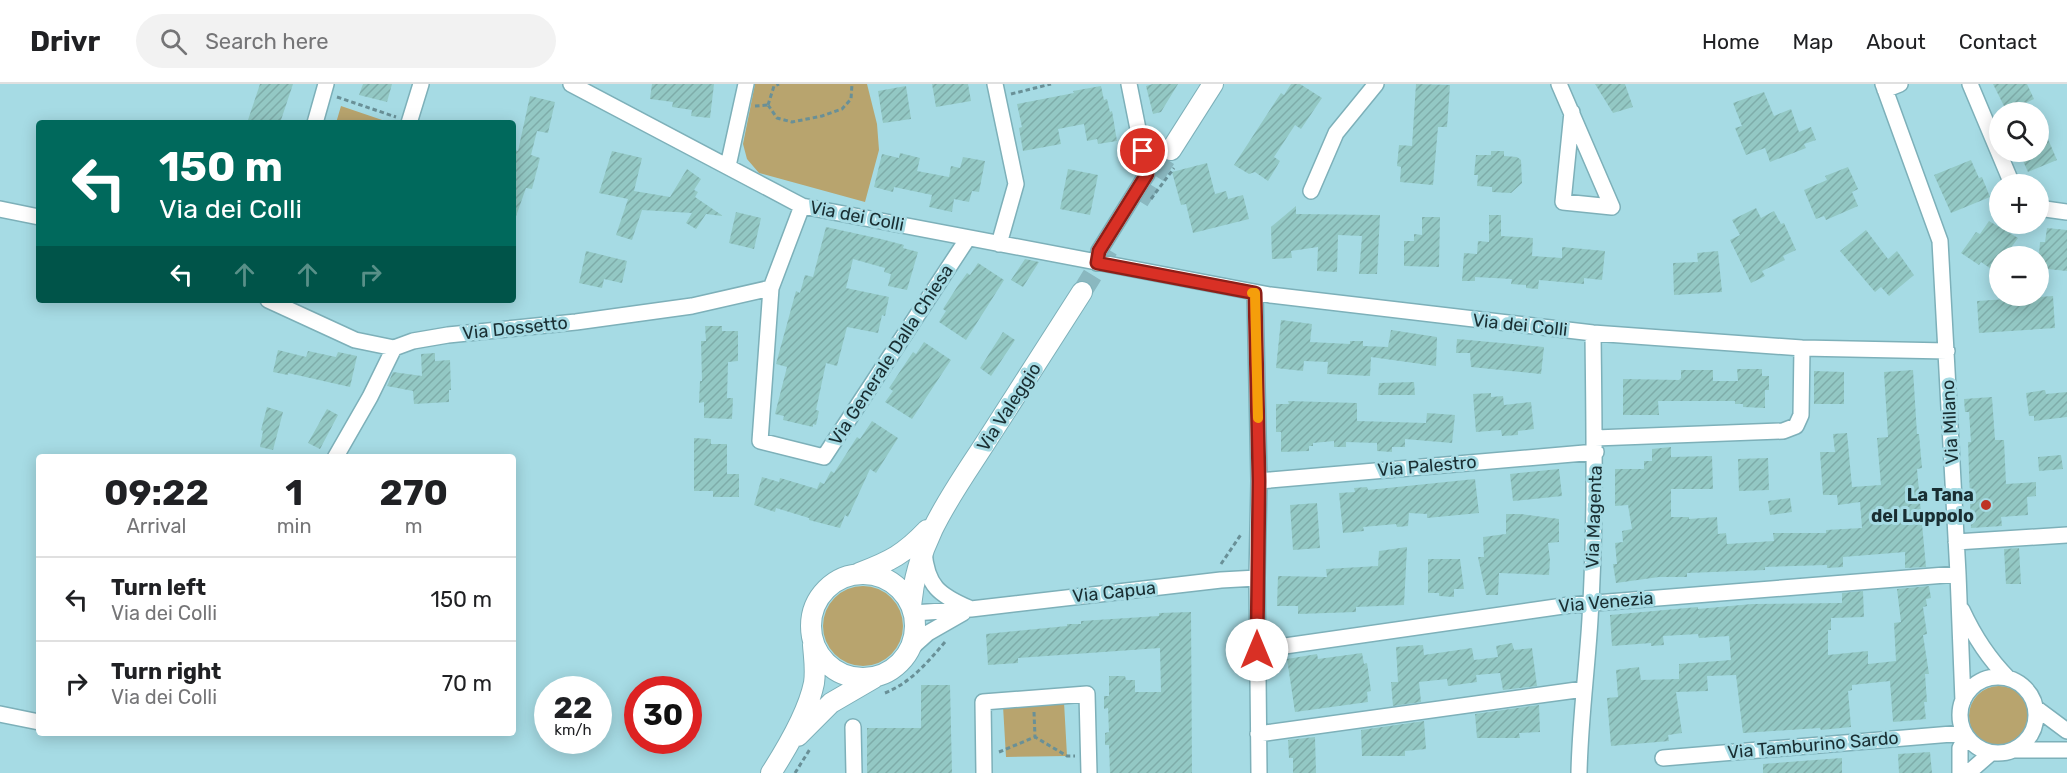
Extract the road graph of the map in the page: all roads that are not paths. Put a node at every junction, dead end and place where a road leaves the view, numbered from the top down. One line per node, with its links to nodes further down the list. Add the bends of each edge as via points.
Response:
1 (421, 84): 15 (street)
2 (571, 84): 17 (street, Via dei Colli)
3 (746, 84): 17 (street)
4 (1129, 84): 27 (street, via 1147,174 1099,251)
5 (1213, 84): 16 (main road)
6 (1376, 84): 19 (street, via 1336,133)
7 (1559, 84): 13 (street)
8 (1900, 84): 10 (street)
9 (1970, 84): 18 (street)
10 (1884, 87): 35 (street, Via Milano, via 1940,242)
11 (325, 88): 14 (street)
12 (996, 91): 26 (street, via 1016,184)
13 (1572, 112): 13 (street, via 1576,122 1612,207 1563,202)
14 (316, 120)
15 (410, 120)
16 (1171, 150)
17 (728, 166): 20 (street, Via dei Colli)
18 (2008, 174)
19 (1311, 191)
20 (802, 206): 25 (street, Via dei Colli); 28 (street, Via Generale Dalla Chiesa)
21 (0, 209): 24 (street)
22 (2049, 210): 23 (street)
23 (2067, 212)
24 (36, 216)
25 (968, 238): 26 (street, Via dei Colli); 28 (street, Via Generale Dalla Chiesa, via 824,457 760,441)
26 (999, 243): 27 (street, Via dei Colli)
27 (1097, 263): 30 (street, Via dei Colli)
28 (771, 288): 33 (street, Via Dossetto, via 692,306 448,335)
29 (1082, 292): 39 (main road, Via Valeggio)
30 (1255, 293): 32 (street, Via dei Colli); 38 (street)
31 (275, 303): 33 (street, Via Dossetto, via 355,340)
32 (1593, 333): 34 (street, Via dei Colli); 36 (street, Via Magenta)
33 (394, 348): 37 (street)
34 (1802, 348): 35 (street, Via dei Colli); 36 (street, Via Palestro, via 1801,415 1796,426 1784,431)
35 (1947, 351): 41 (street, Via Milano)
36 (1596, 445): 38 (street, Via Palestro); 47 (street, Via Magenta)
37 (337, 454)
38 (1259, 481): 45 (street)
39 (935, 522): 42 (main road, Via Valeggio); 44 (main road, Via Valeggio, via 893,560)
40 (2067, 535): 41 (street)
41 (1956, 542): 43 (street, Via Milano)
42 (923, 548): 48 (main road, Via Valeggio, via 913,581); 49 (street, via 936,590)
43 (1958, 574): 46 (street, Via Milano); 47 (street, Via Venezia)
44 (854, 575): 48 (main road, via 882,577 899,589); 50 (main road, via 838,580 815,605)
45 (1257, 578): 49 (street, Via Capua); 52 (street)
46 (1959, 602): 54 (street, Via Milano, via 1974,636 1991,662); 56 (street, Via Milano)
47 (1591, 603): 52 (street, Via Venezia); 55 (street, Via Magenta)
48 (912, 609): 49 (street, Via Capua); 51 (main road, via 915,626)
49 (971, 609): 51 (street, Via Capua, via 928,633)
50 (812, 638): 53 (main road, via 818,653 842,674 874,677); 66 (main road, via 814,683)
51 (909, 650): 53 (main road)
52 (1257, 650): 62 (street)
53 (889, 671): 66 (main road, via 831,703)
54 (2008, 678): 56 (street, via 1986,679 1976,684); 57 (street, via 2025,687)
55 (1584, 689): 62 (street); 74 (street, Via Magenta)
56 (1963, 701): 63 (street, via 1960,717)
57 (2036, 708): 61 (street); 64 (street, via 2033,732)
58 (0, 714): 59 (street)
59 (36, 721)
60 (853, 727): 71 (street)
61 (2063, 728): 65 (street)
62 (1258, 734): 73 (street)
63 (1965, 735): 67 (street, via 1975,746); 68 (street, Via Tamburino Sardo); 75 (street)
64 (2016, 750): 65 (street); 67 (street)
65 (2063, 750)
66 (784, 752): 70 (main road)
67 (1991, 753): 76 (street)
68 (1663, 758)
69 (983, 765): 72 (street, via 983,702 1087,694)
70 (771, 773)
71 (854, 773)
72 (1089, 773)
73 (1259, 773)
74 (1579, 773)
75 (1959, 773)
76 (1968, 773)

